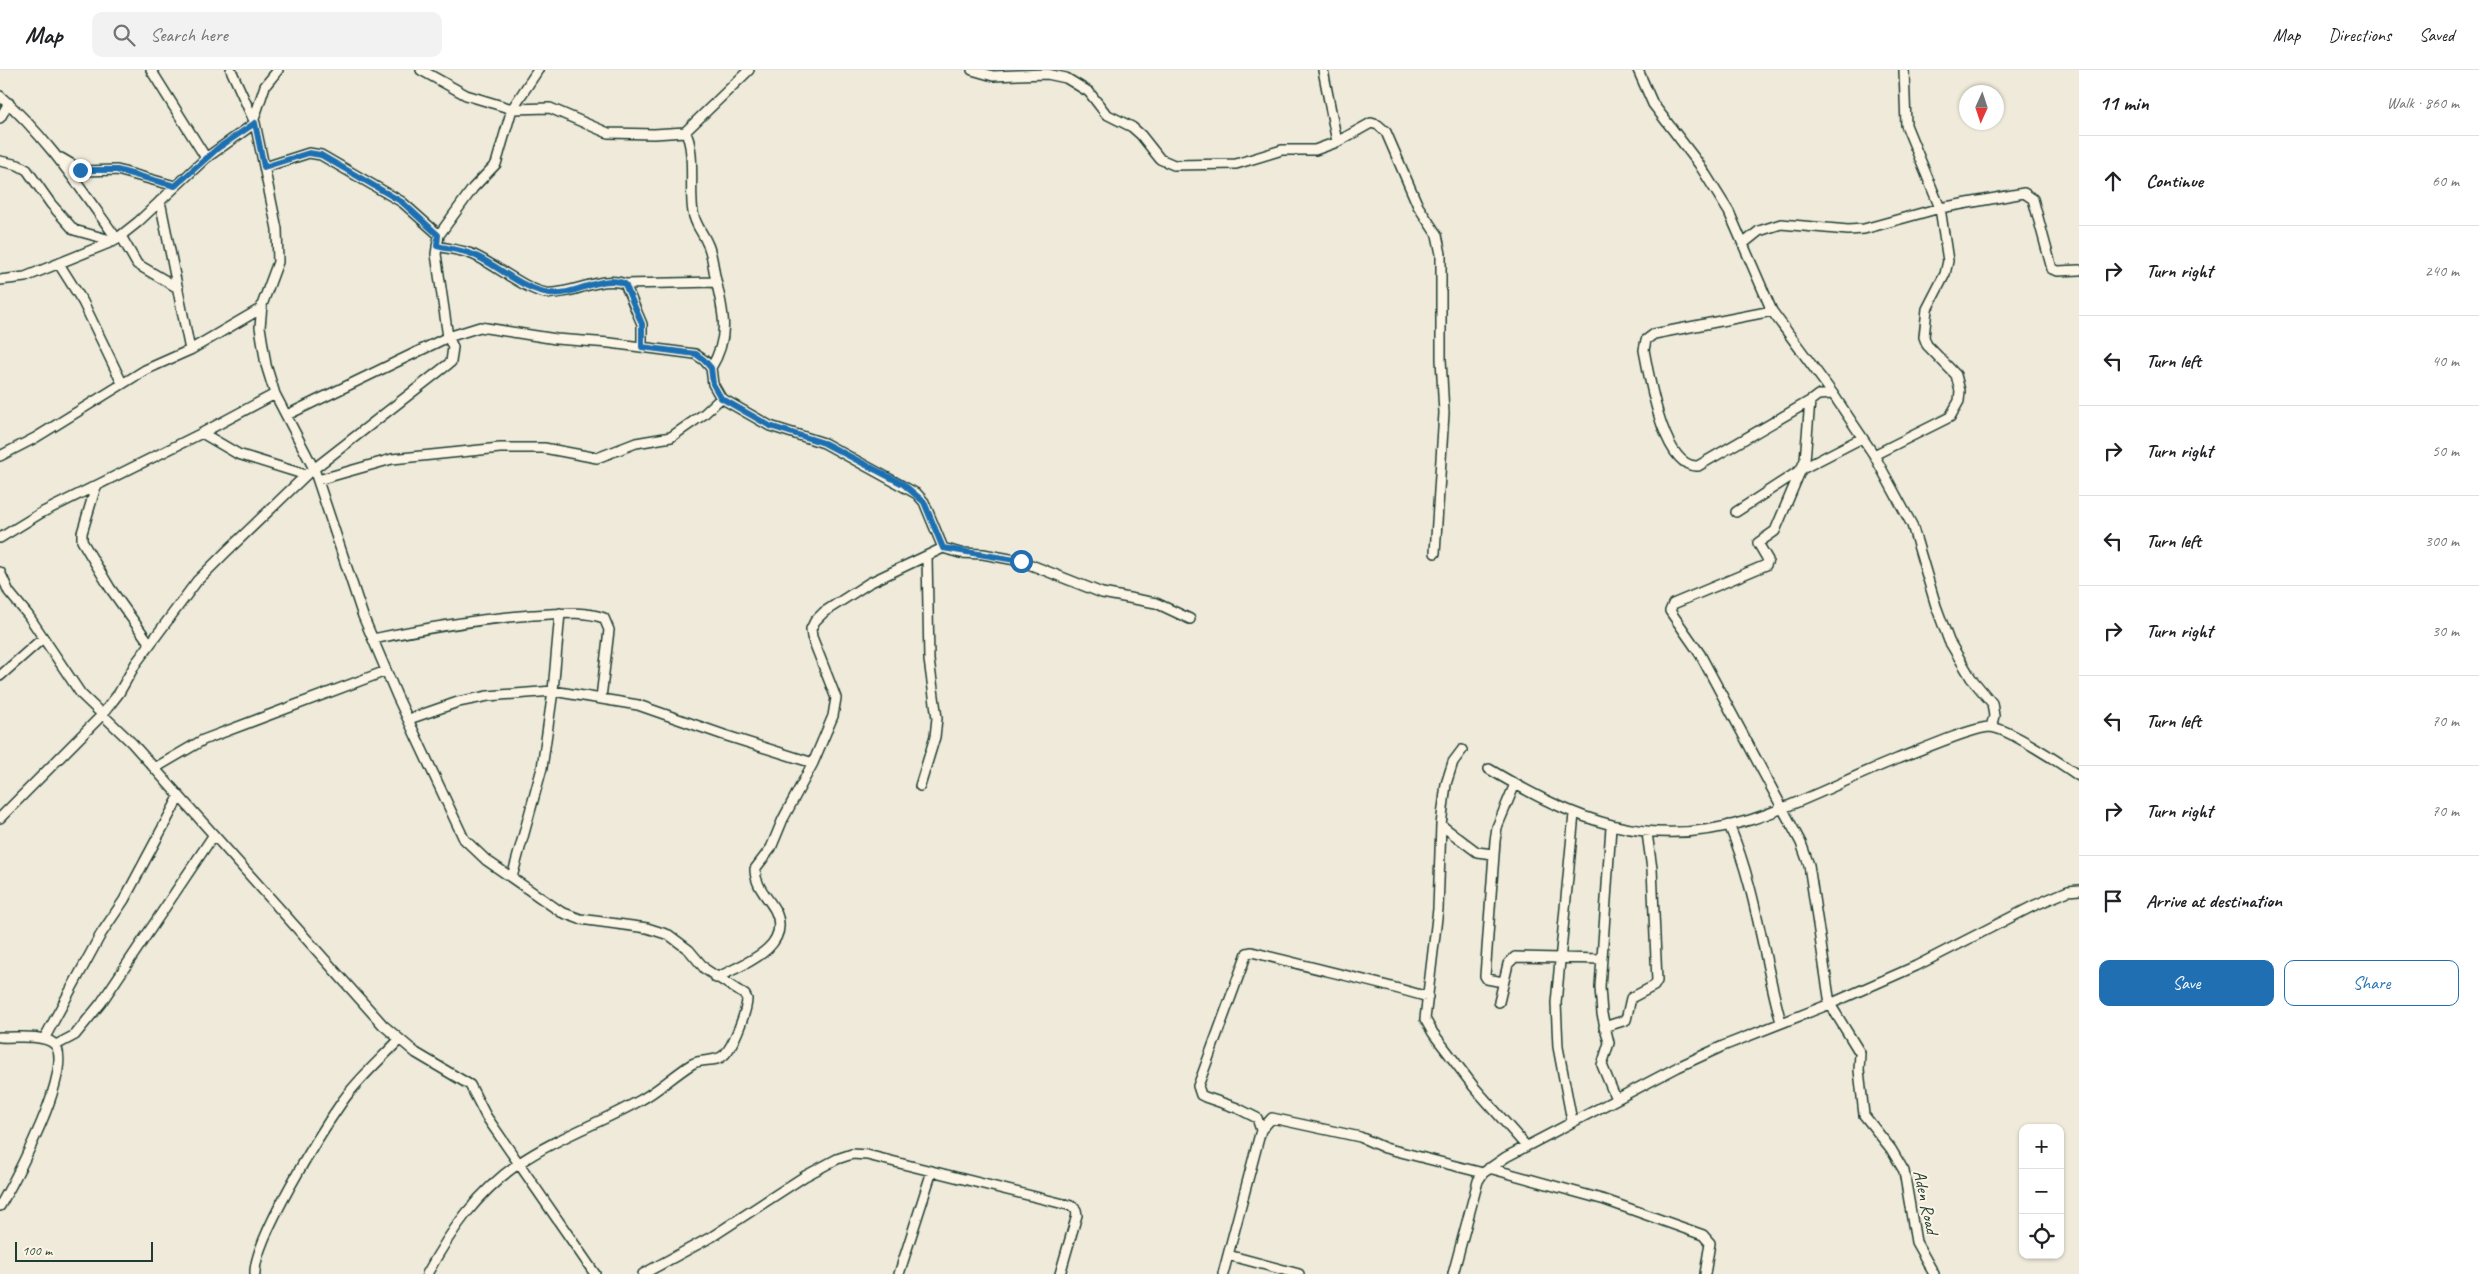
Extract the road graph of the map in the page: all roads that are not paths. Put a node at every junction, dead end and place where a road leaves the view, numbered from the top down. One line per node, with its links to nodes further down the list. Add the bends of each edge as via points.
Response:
1 (151, 70): 19 (street)
2 (231, 70): 15 (street)
3 (278, 70): 15 (street, via 265,86)
4 (421, 70): 13 (street, via 466,95)
5 (538, 70): 13 (street)
6 (749, 70): 16 (street)
7 (972, 70): 17 (street, via 993,76 1047,74 1066,78 1089,92 1106,114 1136,131 1160,159 1174,164 1236,164 1282,150 1315,150)
8 (1322, 70): 17 (street)
9 (1638, 70): 27 (street, via 1652,104 1710,180)
10 (1904, 70): 24 (street, via 1906,125)
11 (0, 96): 12 (street)
12 (9, 103): 14 (street); 18 (street)
13 (512, 108): 16 (street, via 550,108 608,133); 25 (street, via 496,164 473,188)
14 (0, 118)
15 (254, 121): 19 (street); 21 (street)
16 (685, 132): 32 (street, via 691,158 693,211 697,227 708,243)
17 (1337, 142): 58 (street, via 1371,123 1386,132 1418,206 1436,235 1442,273 1444,413)
18 (59, 157): 22 (street, via 83,171 117,170); 26 (street)
19 (206, 158): 22 (street)
20 (0, 161): 26 (street, via 27,170 50,204 74,230)
21 (264, 167): 25 (street, via 309,153 321,155 402,202); 35 (street, via 279,250)
22 (175, 186): 23 (street)
23 (160, 201): 26 (street); 34 (street)
24 (1940, 208): 27 (street, via 1864,229 1782,224 1759,231); 30 (street, via 2017,192 2029,194 2040,219 2052,269); 49 (street, via 1948,261 1928,309 1924,337 1931,350 1956,375 1959,401 1950,417)
25 (438, 235): 28 (street)
26 (117, 239): 29 (street); 34 (street, via 138,264)
27 (1744, 244): 36 (street)
28 (437, 246): 33 (street, via 473,254 540,292 554,294 608,281); 37 (street)
29 (59, 264): 31 (street, via 25,277); 41 (street, via 83,302)
30 (2079, 270)
31 (0, 280)
32 (716, 282): 33 (street); 40 (street, via 723,305 724,332 718,357)
33 (625, 284): 38 (street, via 642,324)
34 (178, 288): 39 (street)
35 (262, 308): 39 (street); 42 (street, via 262,345)
36 (1772, 311): 43 (street); 45 (street, via 1654,334 1646,340 1644,350 1662,427 1674,451 1685,463 1698,466)
37 (448, 338): 38 (street, via 480,327 556,339); 46 (street); 52 (street, via 454,356 448,366)
38 (642, 347): 40 (street, via 696,354)
39 (190, 350): 41 (street)
40 (711, 368): 44 (street, via 713,384)
41 (122, 383): 50 (street, via 35,438)
42 (275, 394): 46 (street); 47 (street)
43 (1833, 394): 45 (street); 48 (street)
44 (721, 398): 53 (street, via 671,437 636,443 597,458 544,448 500,448 399,458); 57 (street, via 770,426 824,443 903,484 924,502)
45 (1810, 401): 51 (street, via 1807,452)
46 (287, 415): 52 (street)
47 (202, 433): 52 (street, via 246,457); 54 (street)
48 (1862, 438): 49 (street); 51 (street)
49 (1874, 455): 72 (street, via 1912,525 1950,641 1971,678 1992,703 1994,716)
50 (0, 456)
51 (1802, 469): 55 (street); 81 (street, via 1775,531 1758,543 1768,560 1766,565 1669,608 1700,654)
52 (310, 472): 53 (street); 65 (street, via 279,498 197,582)
53 (318, 480): 64 (street)
54 (96, 486): 56 (street); 65 (street, via 82,541 110,588)
55 (1736, 512)
56 (0, 538)
57 (943, 548): 59 (street); 62 (street, via 1021,561 1102,593 1156,603)
58 (1435, 553)
59 (927, 557): 74 (street, via 869,582 815,621 812,637 836,698 833,716); 79 (street, via 929,660 937,718 935,737)
60 (0, 572): 63 (street, via 9,592)
61 (560, 613): 64 (street, via 473,620); 68 (street); 69 (street, via 598,616 608,623)
62 (1190, 619)
63 (43, 638): 67 (street); 70 (street, via 81,694)
64 (373, 639): 66 (street)
65 (150, 644): 70 (street)
66 (386, 671): 71 (street); 75 (street, via 203,740)
67 (0, 676)
68 (553, 691): 69 (street); 71 (street, via 466,700); 90 (street, via 539,785)
69 (601, 698): 74 (street, via 648,708)
70 (102, 715): 75 (street); 82 (street)
71 (408, 719): 90 (street, via 464,839 486,860)
72 (1991, 727): 77 (street, via 2035,747); 81 (street, via 1881,765)
73 (1462, 750): 84 (street, via 1453,762 1446,784)
74 (813, 762): 94 (street, via 771,848 755,869 758,883 778,921 775,940 767,951)
75 (155, 768): 80 (street)
76 (1489, 769): 78 (street)
77 (2079, 776)
78 (1515, 784): 83 (street); 89 (street, via 1497,827)
79 (920, 786)
80 (178, 797): 88 (street); 102 (street, via 124,900 101,934)
81 (1782, 808): 85 (street); 98 (street, via 1801,843 1808,865)
82 (2, 813)
83 (1574, 814): 86 (street); 92 (street)
84 (1441, 825): 89 (street, via 1477,852); 96 (street, via 1438,909)
85 (1729, 825): 87 (street, via 1684,833); 99 (street, via 1753,895 1769,977)
86 (1611, 826): 87 (street); 93 (street)
87 (1647, 833): 100 (street, via 1652,869 1657,982 1631,998 1626,1020)
88 (213, 836): 103 (street); 104 (street, via 101,1003 75,1036)
89 (1493, 854): 95 (street, via 1485,976)
90 (512, 877): 94 (street, via 561,912 580,919 647,928 669,935)
91 (2079, 890): 98 (street, via 2068,891 2033,906 1916,966)
92 (1559, 958): 93 (street); 95 (street, via 1515,957 1508,964); 106 (street, via 1556,1029)
93 (1602, 959): 100 (street, via 1600,987)
94 (716, 978): 109 (street, via 747,999 744,1014 725,1055 695,1062 641,1100)
95 (1502, 982): 97 (street)
96 (1428, 997): 107 (street, via 1368,979 1247,953 1198,1086 1205,1098 1257,1118); 108 (street, via 1425,1019 1433,1033 1474,1087)
97 (1499, 1002)
98 (1830, 1004): 99 (street); 124 (street, Aden Road, via 1859,1049 1864,1114 1904,1171 1916,1242)
99 (1782, 1022): 105 (street, via 1696,1058)
100 (1604, 1027): 105 (street, via 1609,1042 1602,1065)
101 (0, 1037): 102 (street)
102 (44, 1039): 104 (street)
103 (399, 1040): 109 (street, via 470,1085 486,1116); 114 (street, via 343,1101 294,1179 267,1232)
104 (56, 1045): 112 (street, via 60,1064 56,1082 38,1132)
105 (1616, 1099): 106 (street)
106 (1572, 1121): 108 (street)
107 (1261, 1130): 111 (street, via 1268,1120 1279,1118 1360,1137 1385,1148); 113 (street)
108 (1526, 1146): 111 (street)
109 (519, 1164): 115 (street, via 486,1189 462,1217); 116 (street)
110 (932, 1171): 117 (street, via 867,1155 852,1154 837,1159 713,1236); 118 (street); 119 (street, via 1072,1206 1077,1215)
111 (1486, 1171): 122 (street, via 1478,1181); 123 (street, via 1606,1200 1703,1235 1710,1243)
112 (0, 1206)
113 (1228, 1255): 120 (street); 121 (street)
114 (255, 1274)
115 (427, 1274)
116 (595, 1274)
117 (642, 1274)
118 (899, 1274)
119 (1060, 1274)
120 (1223, 1274)
121 (1299, 1274)
122 (1453, 1274)
123 (1705, 1274)
124 (1934, 1274)

